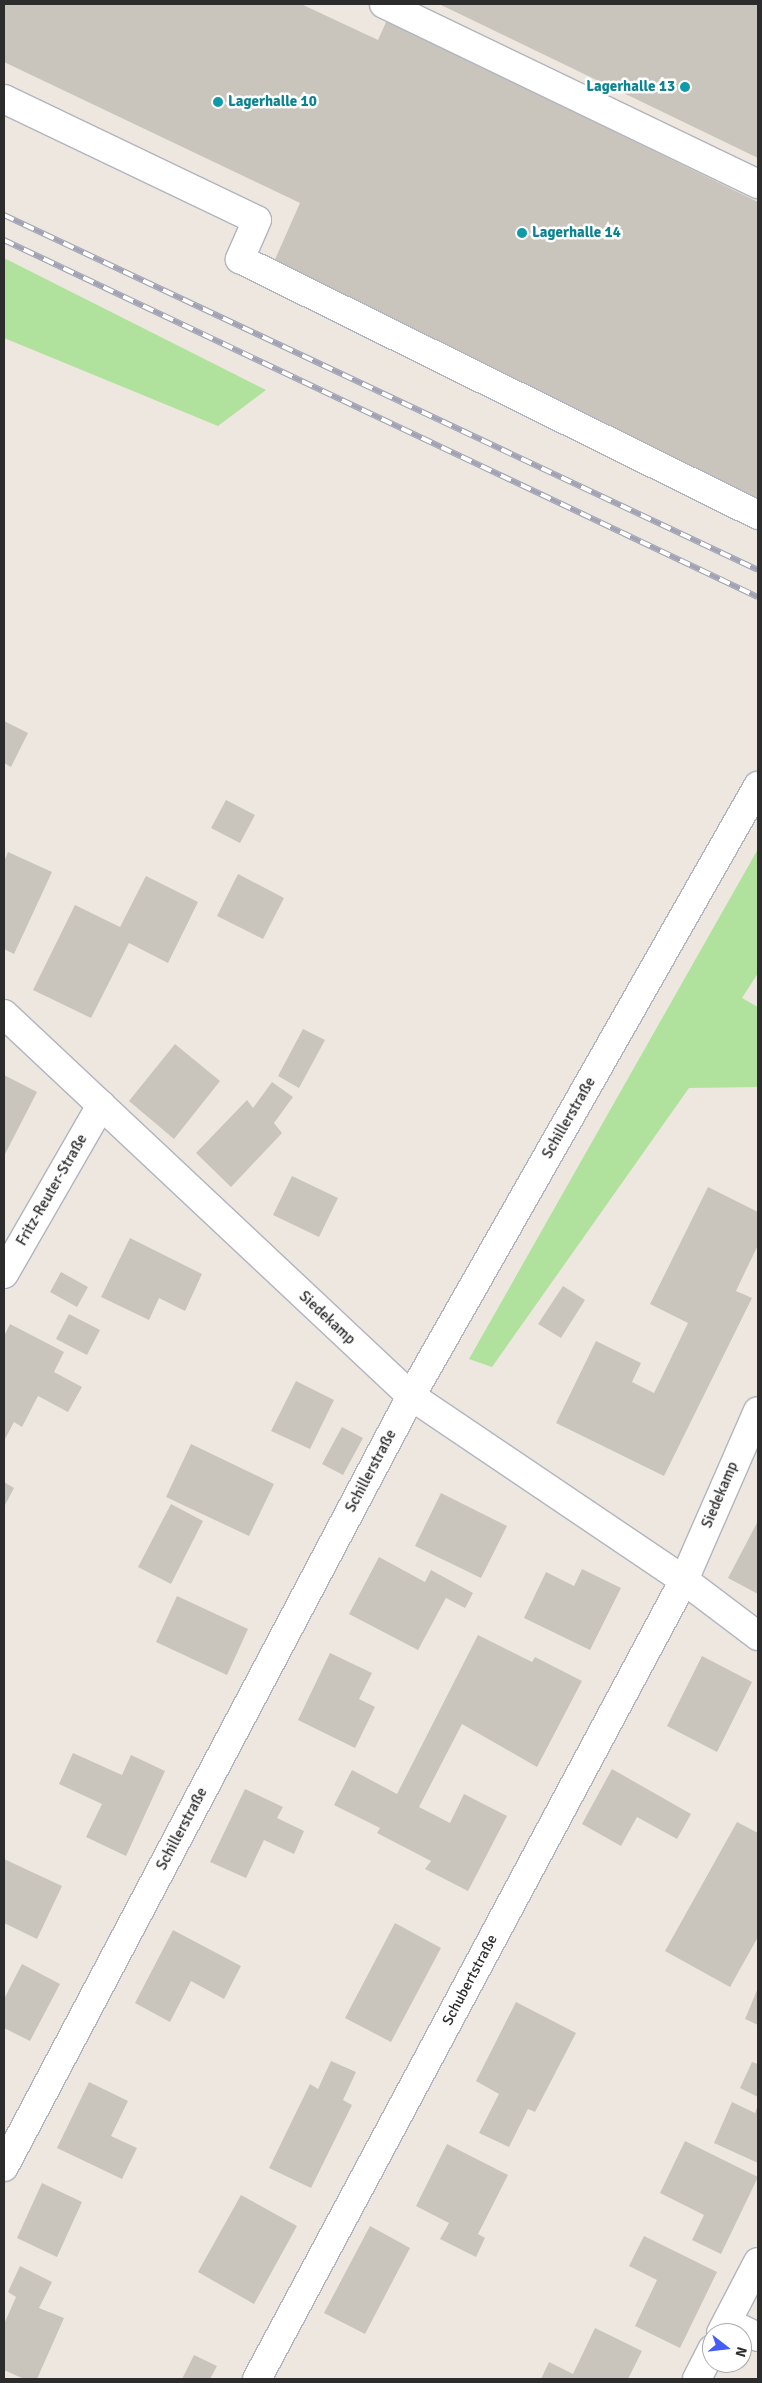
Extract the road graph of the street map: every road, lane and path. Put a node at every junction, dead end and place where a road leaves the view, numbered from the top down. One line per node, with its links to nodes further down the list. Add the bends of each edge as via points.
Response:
1 (384, 4): 3 (street)
2 (4, 99): 4 (street, via 258,220 240,259)
3 (758, 184)
4 (758, 515)
5 (758, 786): 9 (street, Schillerstraße)
6 (4, 1014): 7 (street, Siedekamp)
7 (100, 1105): 8 (street, Fritz-Reuter-Straße); 9 (street, Siedekamp)
8 (4, 1274)
9 (407, 1403): 11 (street, Siedekamp); 13 (street, Schillerstraße)
10 (758, 1411): 11 (street, Siedekamp)
11 (684, 1580): 12 (street, Siedekamp); 16 (street, Schubertstraße)
12 (758, 1636)
13 (4, 2168)
14 (758, 2262): 15 (street)
15 (726, 2323)
16 (257, 2379)

